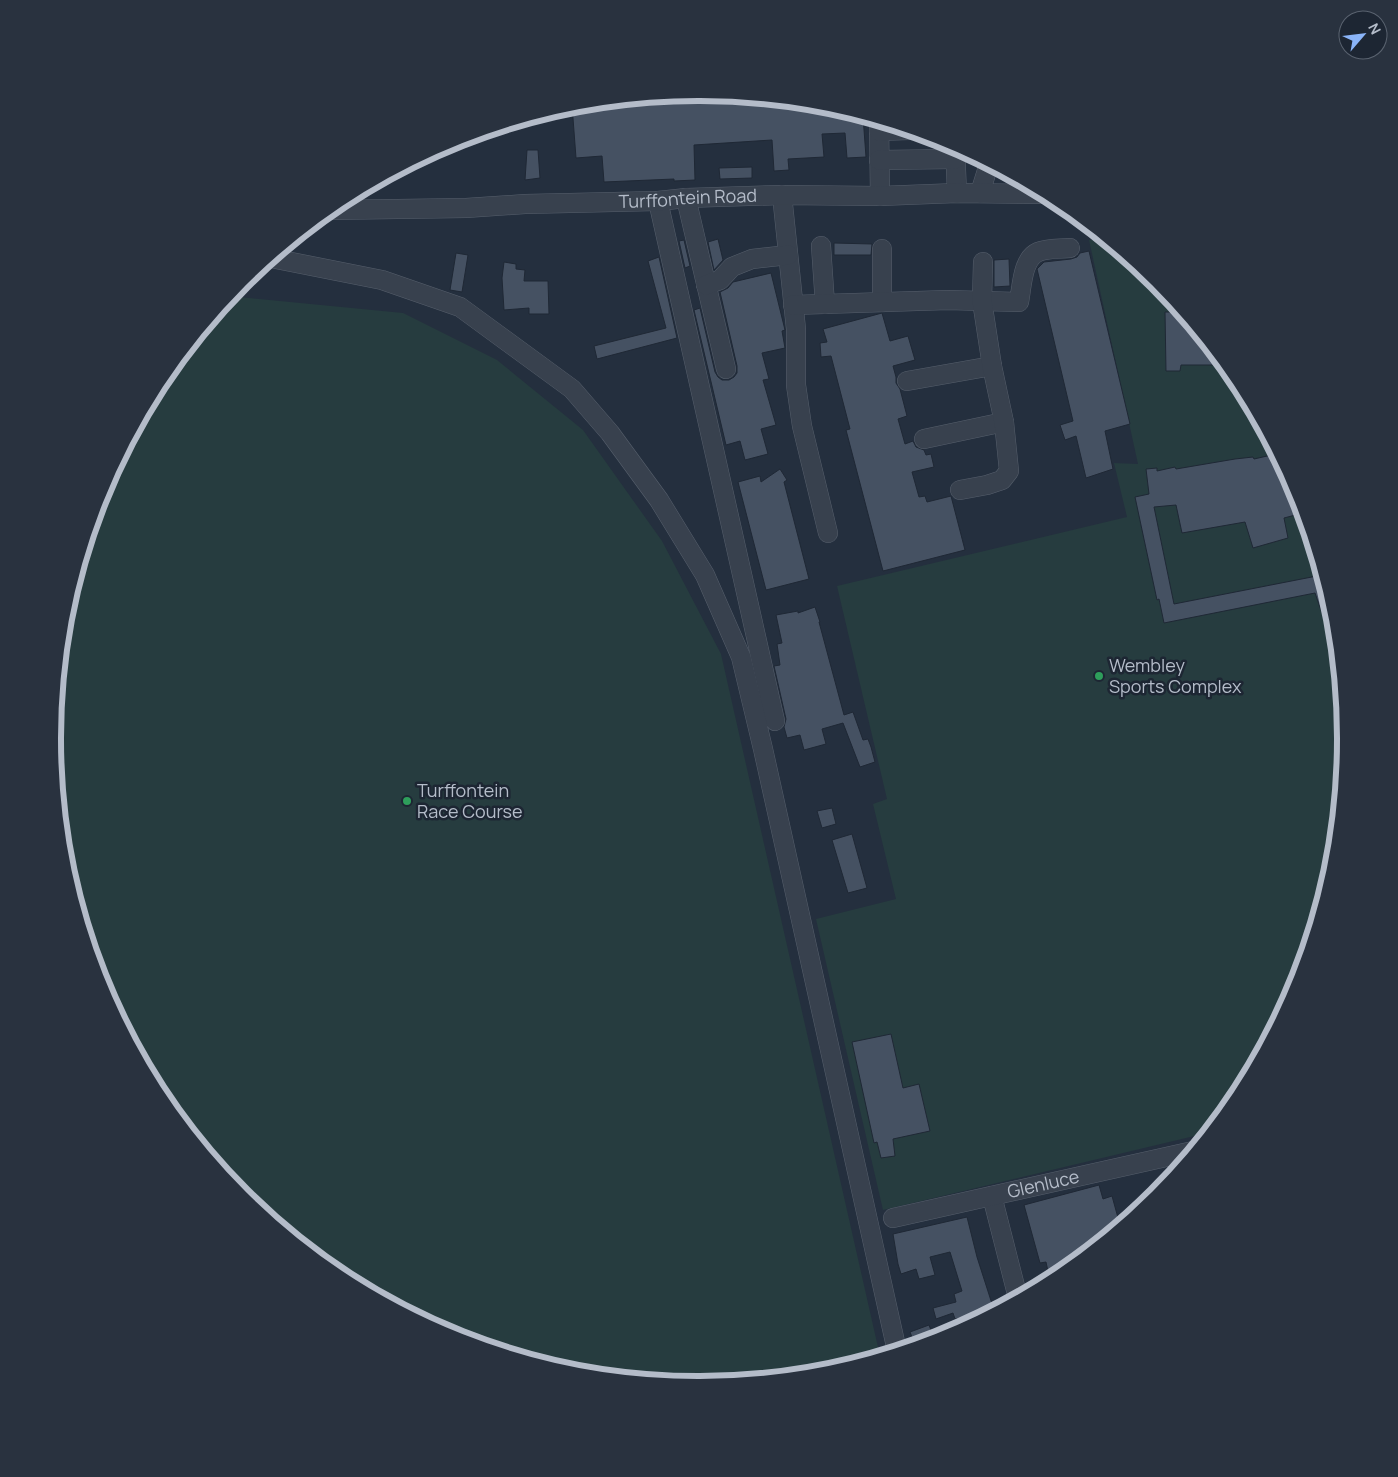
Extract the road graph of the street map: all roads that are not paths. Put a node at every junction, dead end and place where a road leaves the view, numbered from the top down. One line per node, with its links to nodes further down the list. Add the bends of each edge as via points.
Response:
1 (879, 126): 4 (street)
2 (950, 152): 4 (street)
3 (955, 155): 6 (street)
4 (879, 160): 10 (street)
5 (987, 170): 7 (street)
6 (957, 193): 7 (street, Turffontein Road); 10 (street, Turffontein Road)
7 (980, 193): 8 (street, Turffontein Road)
8 (1030, 194)
9 (782, 195): 10 (street, Turffontein Road); 11 (street, Turffontein Road); 17 (street)
10 (880, 196)
11 (686, 198): 12 (street, Turffontein Road); 20 (street)
12 (658, 201): 13 (street, Turffontein Road); 32 (street)
13 (343, 210)
14 (821, 246): 23 (street)
15 (1070, 248): 21 (street, via 1040,251 1032,256 1026,267 1019,302)
16 (882, 249): 22 (street)
17 (788, 255): 20 (street, via 752,259 732,267 720,280); 24 (street)
18 (278, 259): 37 (street, via 382,280 460,307 529,356 572,389 610,433 659,500 705,575 741,658)
19 (983, 262): 21 (street)
20 (706, 285): 26 (street)
21 (982, 301): 22 (street); 25 (street)
22 (882, 302): 23 (street)
23 (825, 304): 24 (street)
24 (793, 305): 31 (street, via 796,385 802,426)
25 (992, 366): 27 (street); 28 (street)
26 (726, 369)
27 (907, 381)
28 (1004, 422): 29 (street); 30 (street, via 1009,471 1002,480)
29 (924, 439)
30 (960, 490)
31 (828, 533)
32 (775, 720)
33 (1184, 1152): 34 (street, Glenluce)
34 (992, 1196): 35 (street, Glenluce); 36 (street)
35 (893, 1218)
36 (1016, 1292)
37 (896, 1345)

